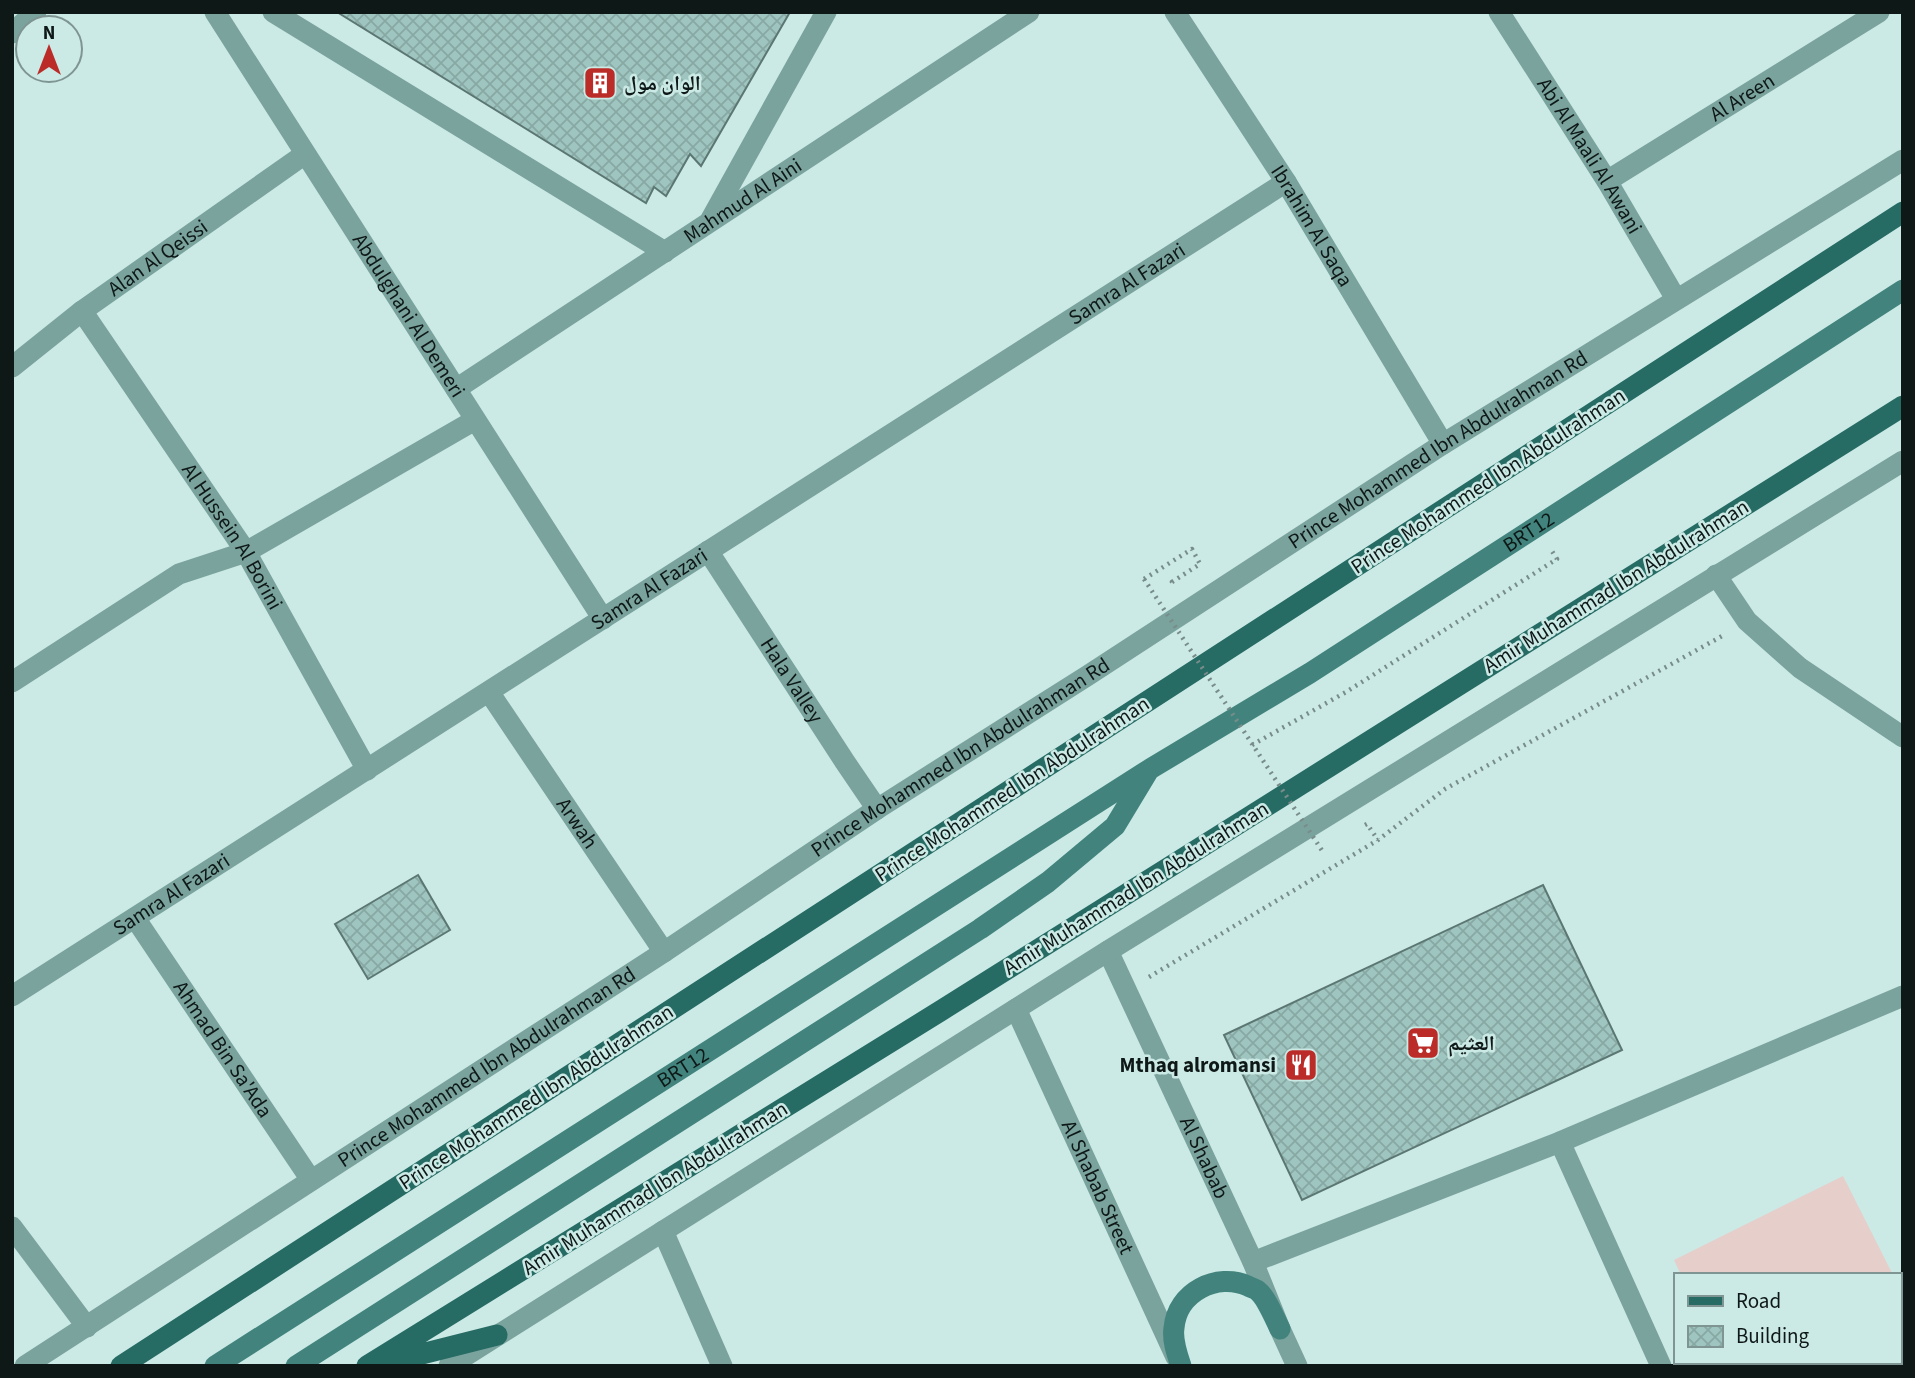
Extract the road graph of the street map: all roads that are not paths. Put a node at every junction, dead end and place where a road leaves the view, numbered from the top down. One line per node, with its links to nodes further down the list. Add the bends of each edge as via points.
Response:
1 (36, 12): 9 (street)
2 (215, 12): 10 (street, Abdulghani Al Demeri)
3 (273, 12): 16 (street)
4 (826, 12): 15 (street)
5 (1029, 12): 15 (street, Mahmud Al Aini)
6 (1175, 12): 13 (street, Ibrahim Al Saqa)
7 (1499, 12): 12 (street, Abi Al Maali Al Awani)
8 (1879, 12): 12 (street, Al Areen)
9 (12, 33)
10 (305, 154): 19 (street, Alan Al Qeissi); 21 (street, Abdulghani Al Demeri)
11 (1903, 160): 18 (street, Prince Mohammed Ibn Abdulrahman Rd)
12 (1607, 181): 18 (street, Abi Al Maali Al Awani)
13 (1286, 182): 24 (street, Ibrahim Al Saqa); 26 (street, Samra Al Fazari)
14 (1903, 212): 51 (main road, Prince Mohammed Ibn Abdulrahman)
15 (708, 223): 16 (street, Mahmud Al Aini)
16 (665, 252): 21 (street, Mahmud Al Aini)
17 (1903, 290): 33 (main road, BRT12, via 1310,673)
18 (1676, 299): 24 (street, Prince Mohammed Ibn Abdulrahman Rd)
19 (82, 311): 20 (street, Alan Al Qeissi); 27 (street, Al Hussein Al Borini)
20 (12, 367)
21 (456, 389): 23 (street, Abdulghani Al Demeri)
22 (1903, 406): 54 (main road, Amir Muhammad Ibn Abdulrahman)
23 (475, 420): 27 (street); 29 (street, Abdulghani Al Demeri)
24 (1443, 444): 35 (street, Prince Mohammed Ibn Abdulrahman Rd)
25 (1903, 461): 28 (street)
26 (708, 551): 29 (street, Samra Al Fazari); 35 (street, Hala Valley)
27 (246, 552): 30 (street, via 179,574); 34 (street, Al Hussein Al Borini)
28 (1716, 575): 32 (street, via 1747,621 1800,668); 37 (street)
29 (603, 619): 31 (street, Samra Al Fazari)
30 (12, 682)
31 (489, 692): 34 (street, Samra Al Fazari); 38 (street, Arwah)
32 (1903, 737)
33 (1150, 769): 52 (main road, BRT12); 53 (main road, BRT12, via 1115,826 1048,882)
34 (367, 770): 36 (street, Samra Al Fazari)
35 (877, 809): 38 (street, Prince Mohammed Ibn Abdulrahman Rd)
36 (135, 918): 39 (street, Samra Al Fazari); 43 (street, Ahmad Bin Sa'Ada)
37 (1108, 951): 41 (street); 46 (street, Al Shabab)
38 (664, 952): 43 (street, Prince Mohammed Ibn Abdulrahman Rd)
39 (12, 996)
40 (1903, 996): 42 (street)
41 (1016, 1009): 45 (street); 58 (street, Al Shabab Street)
42 (1560, 1142): 46 (street); 60 (street)
43 (311, 1180): 47 (street, Prince Mohammed Ibn Abdulrahman Rd)
44 (12, 1227): 47 (street)
45 (663, 1231): 49 (street); 57 (street)
46 (1253, 1262): 48 (street, Al Shabab)
47 (87, 1327): 50 (street, Prince Mohammed Ibn Abdulrahman Rd)
48 (1280, 1329): 58 (main road, via 1258,1291 1238,1282 1216,1282 1195,1290 1180,1307 1173,1328); 59 (street, Al Shabab)
49 (497, 1335): 55 (main road); 56 (street)
50 (25, 1366)
51 (121, 1366)
52 (215, 1366)
53 (296, 1366)
54 (367, 1366)
55 (374, 1366)
56 (450, 1366)
57 (722, 1366)
58 (1180, 1366)
59 (1297, 1366)
60 (1661, 1366)

